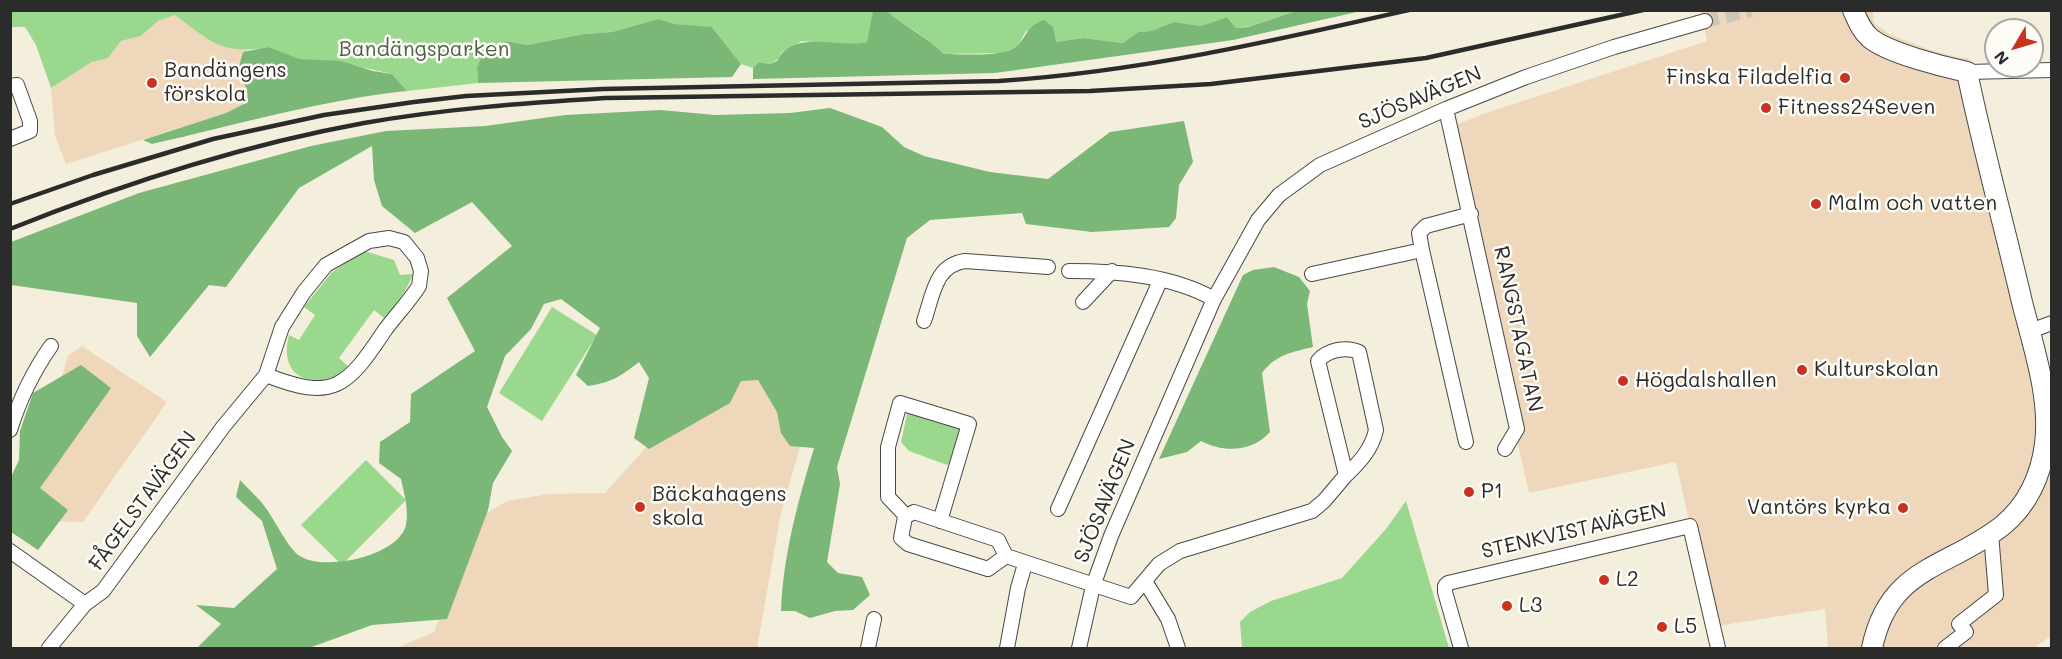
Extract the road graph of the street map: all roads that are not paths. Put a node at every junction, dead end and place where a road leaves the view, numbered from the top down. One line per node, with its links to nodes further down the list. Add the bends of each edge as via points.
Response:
1 (1853, 10): 4 (street, via 1860,28 1872,39 1942,67)
2 (1705, 21): 6 (street, SJÖSAVÄGEN, via 1614,47)
3 (2052, 70): 4 (street)
4 (1967, 72): 19 (street)
5 (10, 86): 7 (street, via 17,85 30,121 30,131)
6 (1446, 109): 8 (street, RANGSTAGATAN); 15 (street, SJÖSAVÄGEN, via 1320,165 1279,195 1258,220)
7 (10, 139)
8 (1471, 214): 9 (street, via 1426,226 1419,233); 24 (street, RANGSTAGATAN, via 1517,429)
9 (1422, 250): 13 (street); 23 (street)
10 (1048, 267): 17 (street, via 952,263 940,276)
11 (1069, 271): 12 (street)
12 (1112, 271): 14 (street); 16 (street)
13 (1312, 274)
14 (1160, 281): 15 (street, via 1182,284); 26 (street, SJÖSAVÄGEN)
15 (1214, 300): 34 (street, SJÖSAVÄGEN)
16 (1083, 302)
17 (924, 321)
18 (2052, 323): 19 (street)
19 (2030, 331): 29 (street, via 2044,404 2046,442 2042,466 2022,506)
20 (51, 346): 22 (street, via 24,388)
21 (266, 375): 21 (street, FÅGELSTAVÄGEN, via 298,386 324,388 344,381 358,369 419,286 421,271 417,258 404,242 389,238 369,241 326,265 282,327); 35 (street, FÅGELSTAVÄGEN, via 223,427 103,591)
22 (10, 430)
23 (1466, 442)
24 (1506, 449)
25 (1346, 475): 25 (street, via 1318,361 1324,354 1350,348 1359,352 1376,430 1369,448); 33 (street, via 1312,511 1180,551 1159,564)
26 (1058, 509)
27 (906, 516): 28 (street, SJÖSAVÄGEN, via 914,512); 28 (street, via 888,497 888,447 900,403 969,424); 31 (street, via 901,538 908,544 988,569)
28 (940, 521): 31 (street, SJÖSAVÄGEN, via 998,540)
29 (1991, 533): 44 (street, via 1908,581 1880,621); 45 (street, via 1996,595 1959,624 1966,632)
30 (10, 551): 35 (street)
31 (1006, 556): 32 (street, SJÖSAVÄGEN)
32 (1025, 564): 34 (street, SJÖSAVÄGEN); 39 (street)
33 (1145, 581): 34 (street, via 1131,597); 41 (street, via 1168,619)
34 (1093, 586): 40 (street, SJÖSAVÄGEN)
35 (85, 604): 37 (street, FÅGELSTAVÄGEN)
36 (874, 619): 38 (street)
37 (49, 648)
38 (868, 648)
39 (1007, 648)
40 (1079, 648)
41 (1178, 648)
42 (1461, 648): 43 (street, STENKVISTAVÄGEN, via 1445,584 1690,526)
43 (1718, 648)
44 (1872, 648)
45 (1945, 648)

